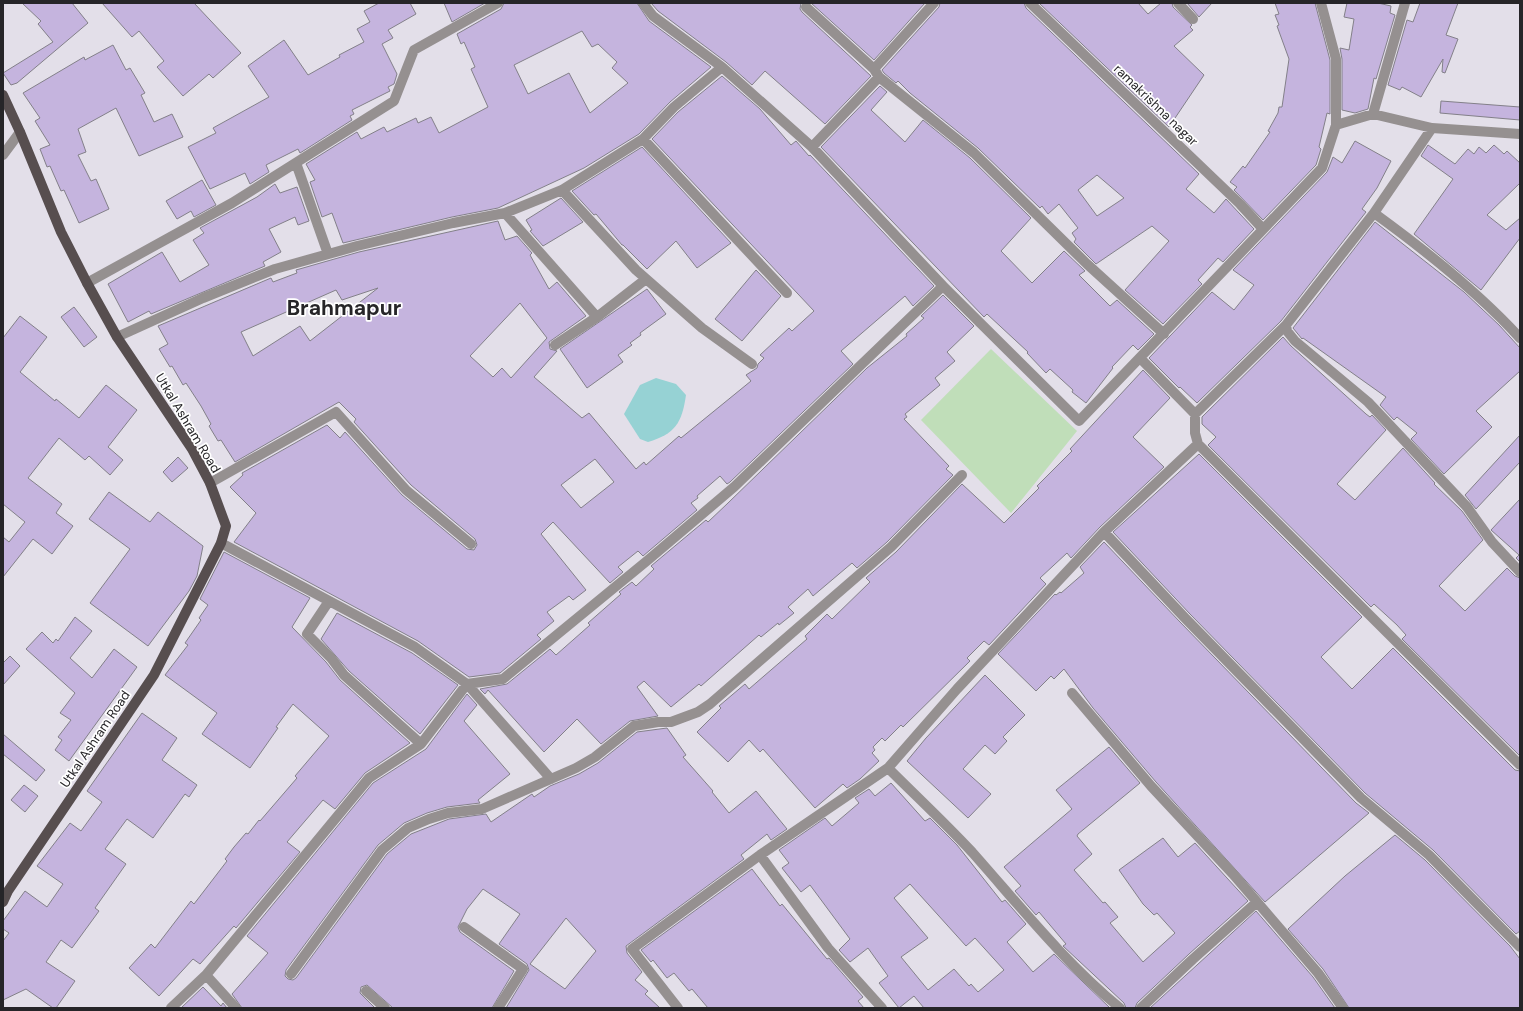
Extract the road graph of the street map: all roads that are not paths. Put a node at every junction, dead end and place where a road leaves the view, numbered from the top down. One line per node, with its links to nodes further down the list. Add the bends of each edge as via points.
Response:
1 (498, 3): 21 (street, via 414,50 394,101)
2 (642, 3): 10 (street, via 653,16)
3 (934, 3): 11 (street)
4 (1030, 3): 25 (street, ramakrishna nagar, via 1202,166)
5 (1178, 3): 9 (street)
6 (1321, 3): 14 (street, via 1336,59)
7 (1404, 3): 13 (street)
8 (806, 8): 11 (street)
9 (1193, 19)
10 (722, 67): 18 (street, via 674,108); 19 (street)
11 (876, 73): 19 (street); 33 (street, via 974,153 1087,264)
12 (3, 95): 16 (main road, Utkal Ashram Road)
13 (1373, 114): 14 (street); 15 (street)
14 (1336, 125): 25 (street, via 1322,168)
15 (1432, 128): 17 (street); 24 (street)
16 (20, 132): 20 (street); 28 (main road, Utkal Ashram Road, via 61,232)
17 (1520, 134)
18 (643, 139): 22 (street); 30 (street)
19 (812, 147): 29 (street)
20 (3, 155)
21 (296, 163): 26 (street); 28 (street, via 232,203)
22 (562, 190): 23 (street); 27 (street)
23 (505, 213): 26 (street, via 453,222); 31 (street)
24 (1374, 213): 32 (street); 35 (street, via 1409,238 1485,302)
25 (1263, 229): 33 (street)
26 (328, 254): 34 (street, via 275,269)
27 (646, 279): 31 (street); 38 (street, via 702,328)
28 (87, 283): 34 (main road, Utkal Ashram Road)
29 (943, 286): 37 (street, via 1079,421); 48 (street, via 734,487 648,560 503,679)
30 (787, 293)
31 (597, 317): 36 (street)
32 (1286, 325): 39 (street); 46 (street, via 1287,331 1295,341 1368,402 1431,468)
33 (1164, 334): 37 (street)
34 (117, 337): 42 (main road, Utkal Ashram Road, via 192,449)
35 (1520, 338)
36 (555, 345)
37 (1140, 358): 39 (street)
38 (752, 364)
39 (1195, 414): 40 (street)
40 (1198, 444): 43 (street); 51 (street)
41 (962, 475): 53 (street, via 891,547 710,704 698,712 671,722 634,726 595,757)
42 (210, 483): 44 (main road, Utkal Ashram Road, via 226,526); 45 (street, via 336,412 406,490)
43 (1104, 532): 52 (street, via 957,689); 58 (street, via 1361,798 1429,855)
44 (221, 543): 47 (street); 55 (main road, Utkal Ashram Road, via 154,675)
45 (471, 544)
46 (1520, 572)
47 (329, 601): 48 (street, via 416,647); 50 (street, via 307,634 344,675)
48 (466, 684): 50 (street); 53 (street)
49 (1072, 694): 56 (street, via 1151,786)
50 (422, 744): 60 (street, via 369,778)
51 (1520, 765)
52 (888, 768): 54 (street); 68 (street, via 970,850 1039,928)
53 (551, 779): 59 (street, via 482,809 448,813 408,828 382,850)
54 (760, 855): 66 (street, via 632,949); 67 (street, via 828,948)
55 (3, 902)
56 (1257, 902): 69 (street); 70 (street, via 1318,973)
57 (464, 927): 65 (street, via 523,969)
58 (1520, 947)
59 (291, 974)
60 (206, 975): 62 (street); 63 (street)
61 (366, 991): 64 (street)
62 (171, 1008)
63 (236, 1008)
64 (385, 1008)
65 (498, 1008)
66 (678, 1008)
67 (882, 1008)
68 (1120, 1008)
69 (1141, 1008)
70 (1343, 1008)

